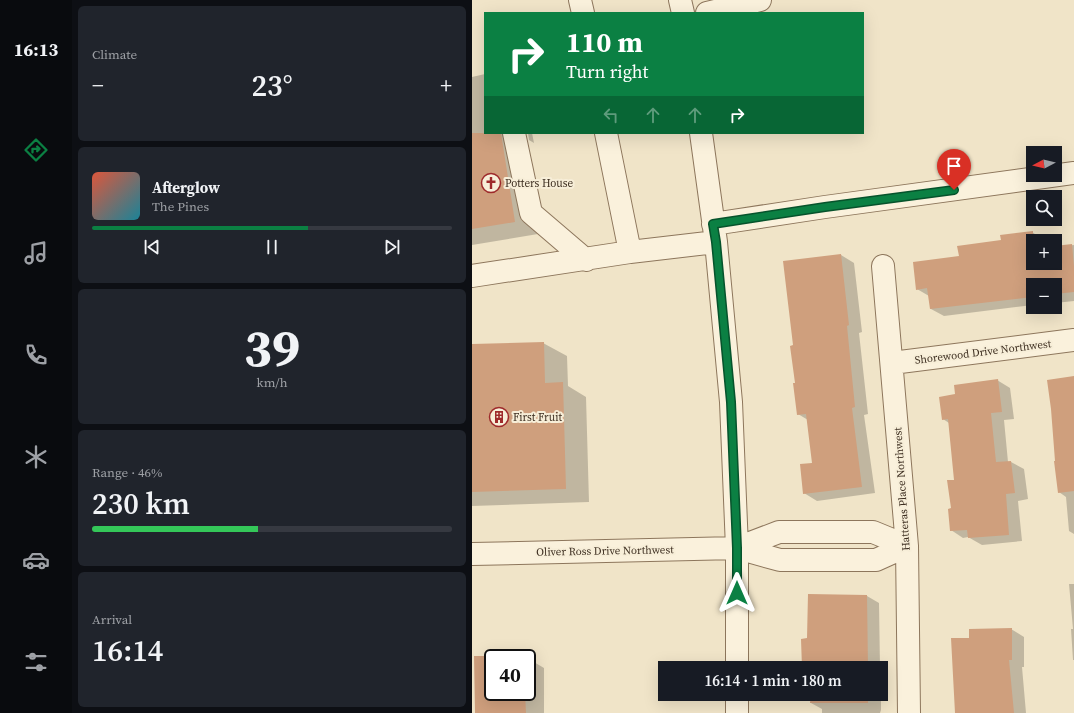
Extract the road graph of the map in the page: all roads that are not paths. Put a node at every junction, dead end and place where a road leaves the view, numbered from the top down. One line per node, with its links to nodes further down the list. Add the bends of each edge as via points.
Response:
1 (580, 0): 4 (street)
2 (680, 0): 5 (street)
3 (760, 0): 6 (street)
4 (583, 12)
5 (683, 12)
6 (711, 12)
7 (514, 134): 13 (street, via 531,213)
8 (606, 134): 12 (street)
9 (701, 134): 11 (street)
10 (1074, 173): 11 (street, via 832,206)
11 (715, 233): 12 (street); 19 (street, via 731,402)
12 (630, 252): 13 (street)
13 (586, 260): 15 (street)
14 (883, 266): 17 (street, Hatteras Place Northwest)
15 (472, 276)
16 (1074, 340): 17 (street, Shorewood Drive Northwest)
17 (892, 363): 18 (street, Hatteras Place Northwest)
18 (907, 546): 19 (street, via 876,560 780,560); 19 (street, via 873,532 779,532); 24 (street, Hatteras Place Northwest)
19 (737, 548): 20 (street, Oliver Ross Drive Northwest); 21 (street)
20 (472, 554)
21 (737, 661)
22 (737, 701): 23 (street)
23 (737, 713)
24 (909, 713)

